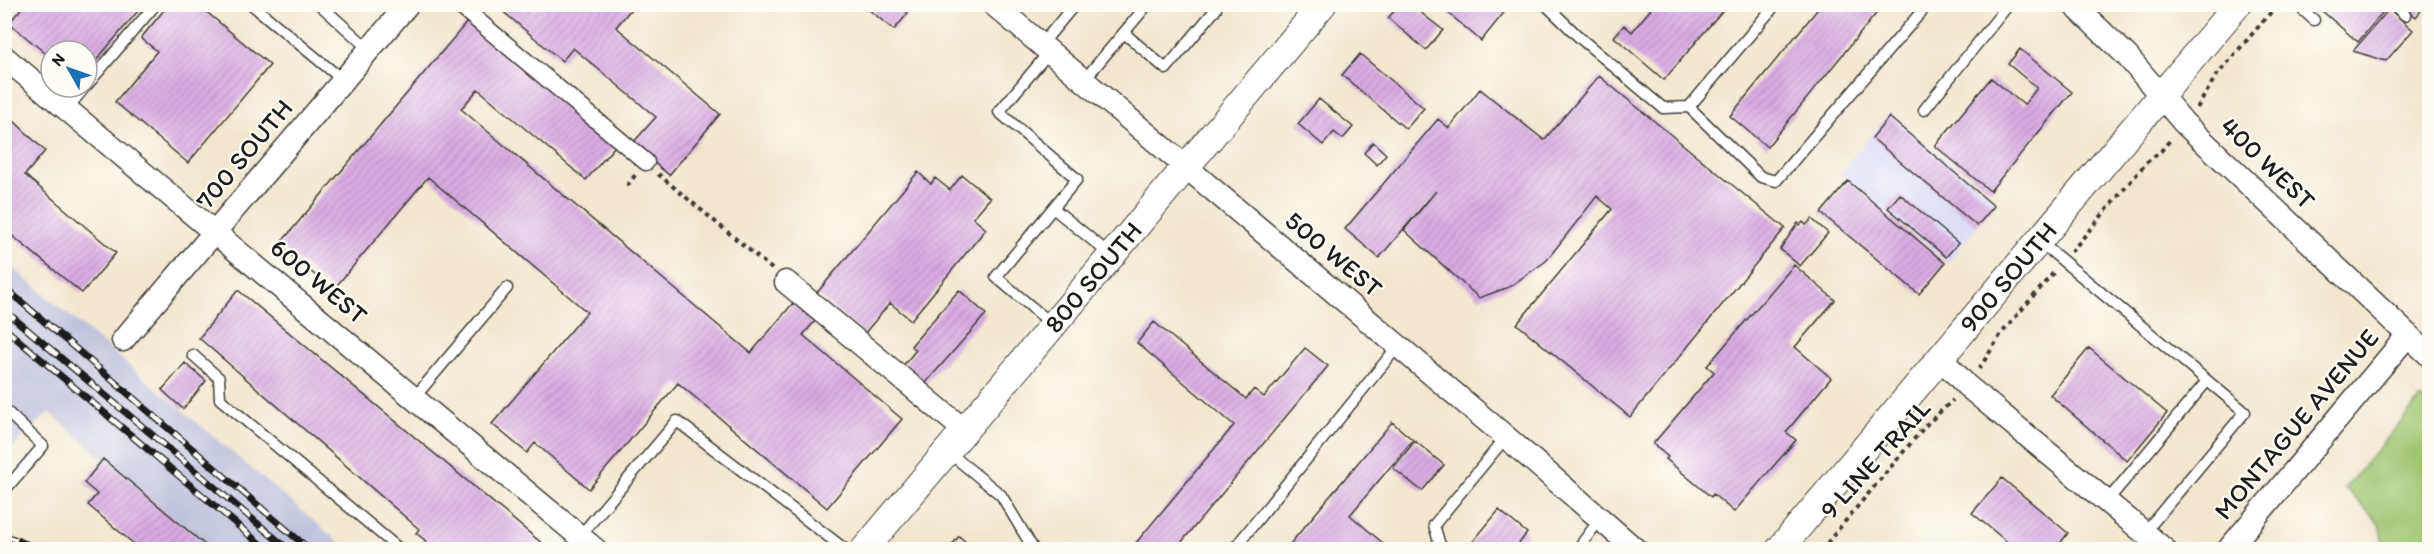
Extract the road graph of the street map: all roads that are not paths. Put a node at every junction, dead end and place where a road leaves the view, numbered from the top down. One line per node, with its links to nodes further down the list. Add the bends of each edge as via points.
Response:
1 (156, 4): 25 (lane)
2 (251, 4): 27 (lane)
3 (319, 4): 23 (lane)
4 (408, 4): 23 (street, 700 SOUTH)
5 (458, 4): 33 (street)
6 (993, 4): 22 (street, 500 WEST)
7 (1075, 4): 22 (lane)
8 (1148, 4): 21 (lane)
9 (1323, 4): 34 (street, 800 SOUTH)
10 (1545, 4): 30 (lane, via 1663,108)
11 (1776, 4): 30 (lane)
12 (1928, 4): 30 (lane, via 1776,181 1761,177)
13 (2009, 4): 32 (lane)
14 (2073, 4): 28 (street, 400 WEST)
15 (2238, 4): 28 (street, 900 SOUTH)
16 (2296, 4): 20 (lane)
17 (2393, 4): 19 (lane)
18 (1216, 9): 21 (lane, via 1166,69)
19 (2406, 15)
20 (2314, 20)
21 (1124, 33): 26 (lane)
22 (1045, 49): 26 (street, 500 WEST); 35 (lane, via 999,112 1077,179)
23 (370, 50): 27 (street, 700 SOUTH)
24 (4, 57): 31 (street, 600 WEST)
25 (99, 71)
26 (1084, 80): 34 (street, 500 WEST)
27 (344, 81): 36 (street, 700 SOUTH)
28 (2161, 95): 37 (street, 900 SOUTH); 42 (street, 400 WEST, via 2184,123)
29 (75, 99): 31 (lane)
30 (1689, 106)
31 (67, 109): 36 (street, 600 WEST)
32 (1924, 110)
33 (650, 166)
34 (1186, 167): 38 (street, 800 SOUTH); 44 (street, 500 WEST)
35 (1053, 208): 38 (lane); 41 (lane, via 996,277)
36 (215, 232): 43 (street, 700 SOUTH); 49 (street, 600 WEST)
37 (2039, 241): 47 (street, 900 SOUTH); 48 (lane)
38 (1112, 256): 41 (street, 800 SOUTH)
39 (786, 282): 51 (street)
40 (507, 288): 49 (lane)
41 (1053, 325): 51 (street, 800 SOUTH)
42 (2408, 335): 46 (street, 400 WEST); 69 (street, MONTAGUE AVENUE)
43 (123, 340)
44 (1398, 346): 52 (street, 500 WEST); 63 (lane)
45 (193, 355): 59 (lane, via 219,378 220,399)
46 (2430, 356)
47 (1940, 357): 55 (street, via 1966,385); 67 (street, 900 SOUTH)
48 (2207, 381): 55 (lane); 57 (lane, via 2245,412)
49 (414, 398): 58 (street, 600 WEST)
50 (4, 409): 54 (lane, via 43,446)
51 (964, 430): 53 (street, 800 SOUTH)
52 (1506, 437): 56 (street, 500 WEST); 64 (lane, via 1434,525 1440,545)
53 (947, 451): 61 (street, 800 SOUTH); 62 (lane, via 1001,495)
54 (4, 491)
55 (2108, 500): 57 (street)
56 (1600, 519): 65 (lane); 66 (street, 500 WEST)
57 (2145, 532): 68 (street)
58 (588, 543): 60 (lane, via 677,421)
59 (397, 549)
60 (846, 549)
61 (864, 549)
62 (1034, 549)
63 (1233, 549)
64 (1446, 549)
65 (1577, 549)
66 (1636, 549)
67 (1779, 549)
68 (2165, 549)
69 (2228, 549)

